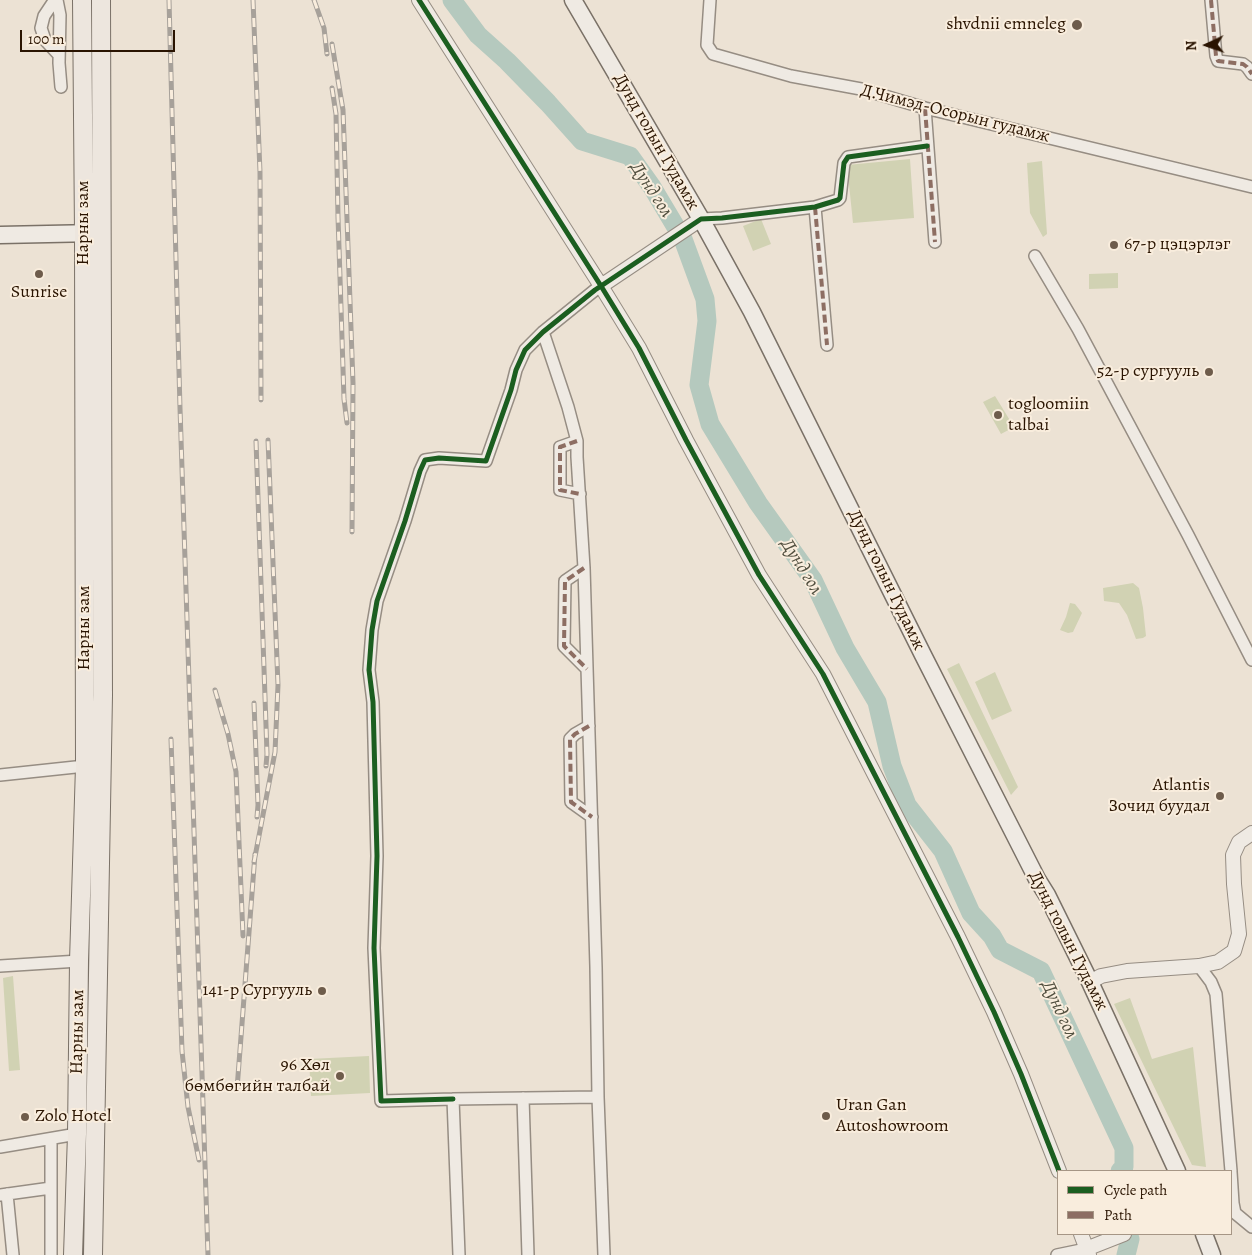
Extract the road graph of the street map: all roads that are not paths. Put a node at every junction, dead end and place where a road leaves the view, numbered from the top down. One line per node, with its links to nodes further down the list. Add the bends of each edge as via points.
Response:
1 (57, 0): 8 (street); 8 (street, via 44,16 41,28 45,40)
2 (82, 0): 16 (main road, Нарны зам)
3 (101, 0): 16 (main road, Нарны зам)
4 (418, 0): 20 (street)
5 (573, 0): 15 (main road, Дунд голын Гудамж)
6 (710, 0): 11 (street, Д.Чимэд-Осорын гудамж, via 707,45 713,54)
7 (1211, 0): 9 (street, via 1218,61 1243,64)
8 (59, 56): 10 (street)
9 (1252, 74)
10 (61, 87)
11 (925, 108): 12 (street); 13 (street, Д.Чимэд-Осорын гудамж)
12 (928, 146): 14 (street, via 848,157 844,163 840,198); 18 (street)
13 (1252, 187)
14 (815, 207): 15 (street); 22 (street)
15 (701, 219): 20 (street); 38 (main road, Дунд голын Гудамж, via 752,312)
16 (92, 233): 17 (main road); 26 (main road, Нарны зам); 27 (main road, Нарны зам)
17 (0, 235)
18 (935, 242)
19 (1035, 256): 28 (street, via 1188,535)
20 (601, 286): 21 (street); 47 (street, via 641,352 759,575 823,674 994,1012)
21 (543, 332): 23 (street); 42 (street, via 525,350 516,370 486,461 425,460 377,601 372,630 369,670 373,702 377,856 374,948 381,1101)
22 (827, 346)
23 (577, 441): 24 (street); 24 (street, via 560,447 560,490)
24 (580, 494): 25 (street)
25 (584, 568): 29 (street); 29 (street, via 565,580 564,646)
26 (85, 625): 27 (main road, via 89,615 93,614); 31 (main road, Нарны зам)
27 (102, 660): 43 (main road, Нарны зам)
28 (1252, 660)
29 (587, 669): 30 (street)
30 (589, 726): 33 (street); 33 (street, via 570,739 571,802)
31 (85, 766): 32 (street); 35 (main road, Нарны зам)
32 (0, 775)
33 (592, 817): 40 (street)
34 (1252, 833): 37 (street, via 1240,842 1233,855 1239,934 1234,951 1218,962)
35 (79, 961): 36 (street); 39 (main road, Нарны зам)
36 (0, 966)
37 (1199, 966): 38 (street, via 1127,971 1101,976); 49 (street, via 1216,994)
38 (1090, 982): 48 (main road, Дунд голын Гудамж)
39 (78, 1086): 43 (main road, via 85,1132 91,1132); 44 (main road, Нарны зам)
40 (598, 1097): 41 (street); 64 (street)
41 (523, 1098): 42 (street); 63 (street)
42 (453, 1100): 62 (street)
43 (95, 1120): 61 (main road, Нарны зам)
44 (77, 1134): 45 (street); 60 (main road, Нарны зам)
45 (51, 1139): 46 (street); 51 (street)
46 (0, 1147)
47 (1059, 1170)
48 (1177, 1170)
49 (1231, 1170)
50 (1232, 1182): 53 (street, via 1235,1213)
51 (51, 1188): 52 (street); 59 (street)
52 (3, 1194): 58 (street)
53 (1251, 1226)
54 (1082, 1235): 57 (street)
55 (1122, 1235): 57 (street)
56 (1204, 1235): 66 (main road)
57 (1091, 1250): 65 (street)
58 (13, 1255)
59 (51, 1255)
60 (73, 1255)
61 (94, 1255)
62 (459, 1255)
63 (528, 1255)
64 (604, 1255)
65 (1058, 1255)
66 (1212, 1255)

